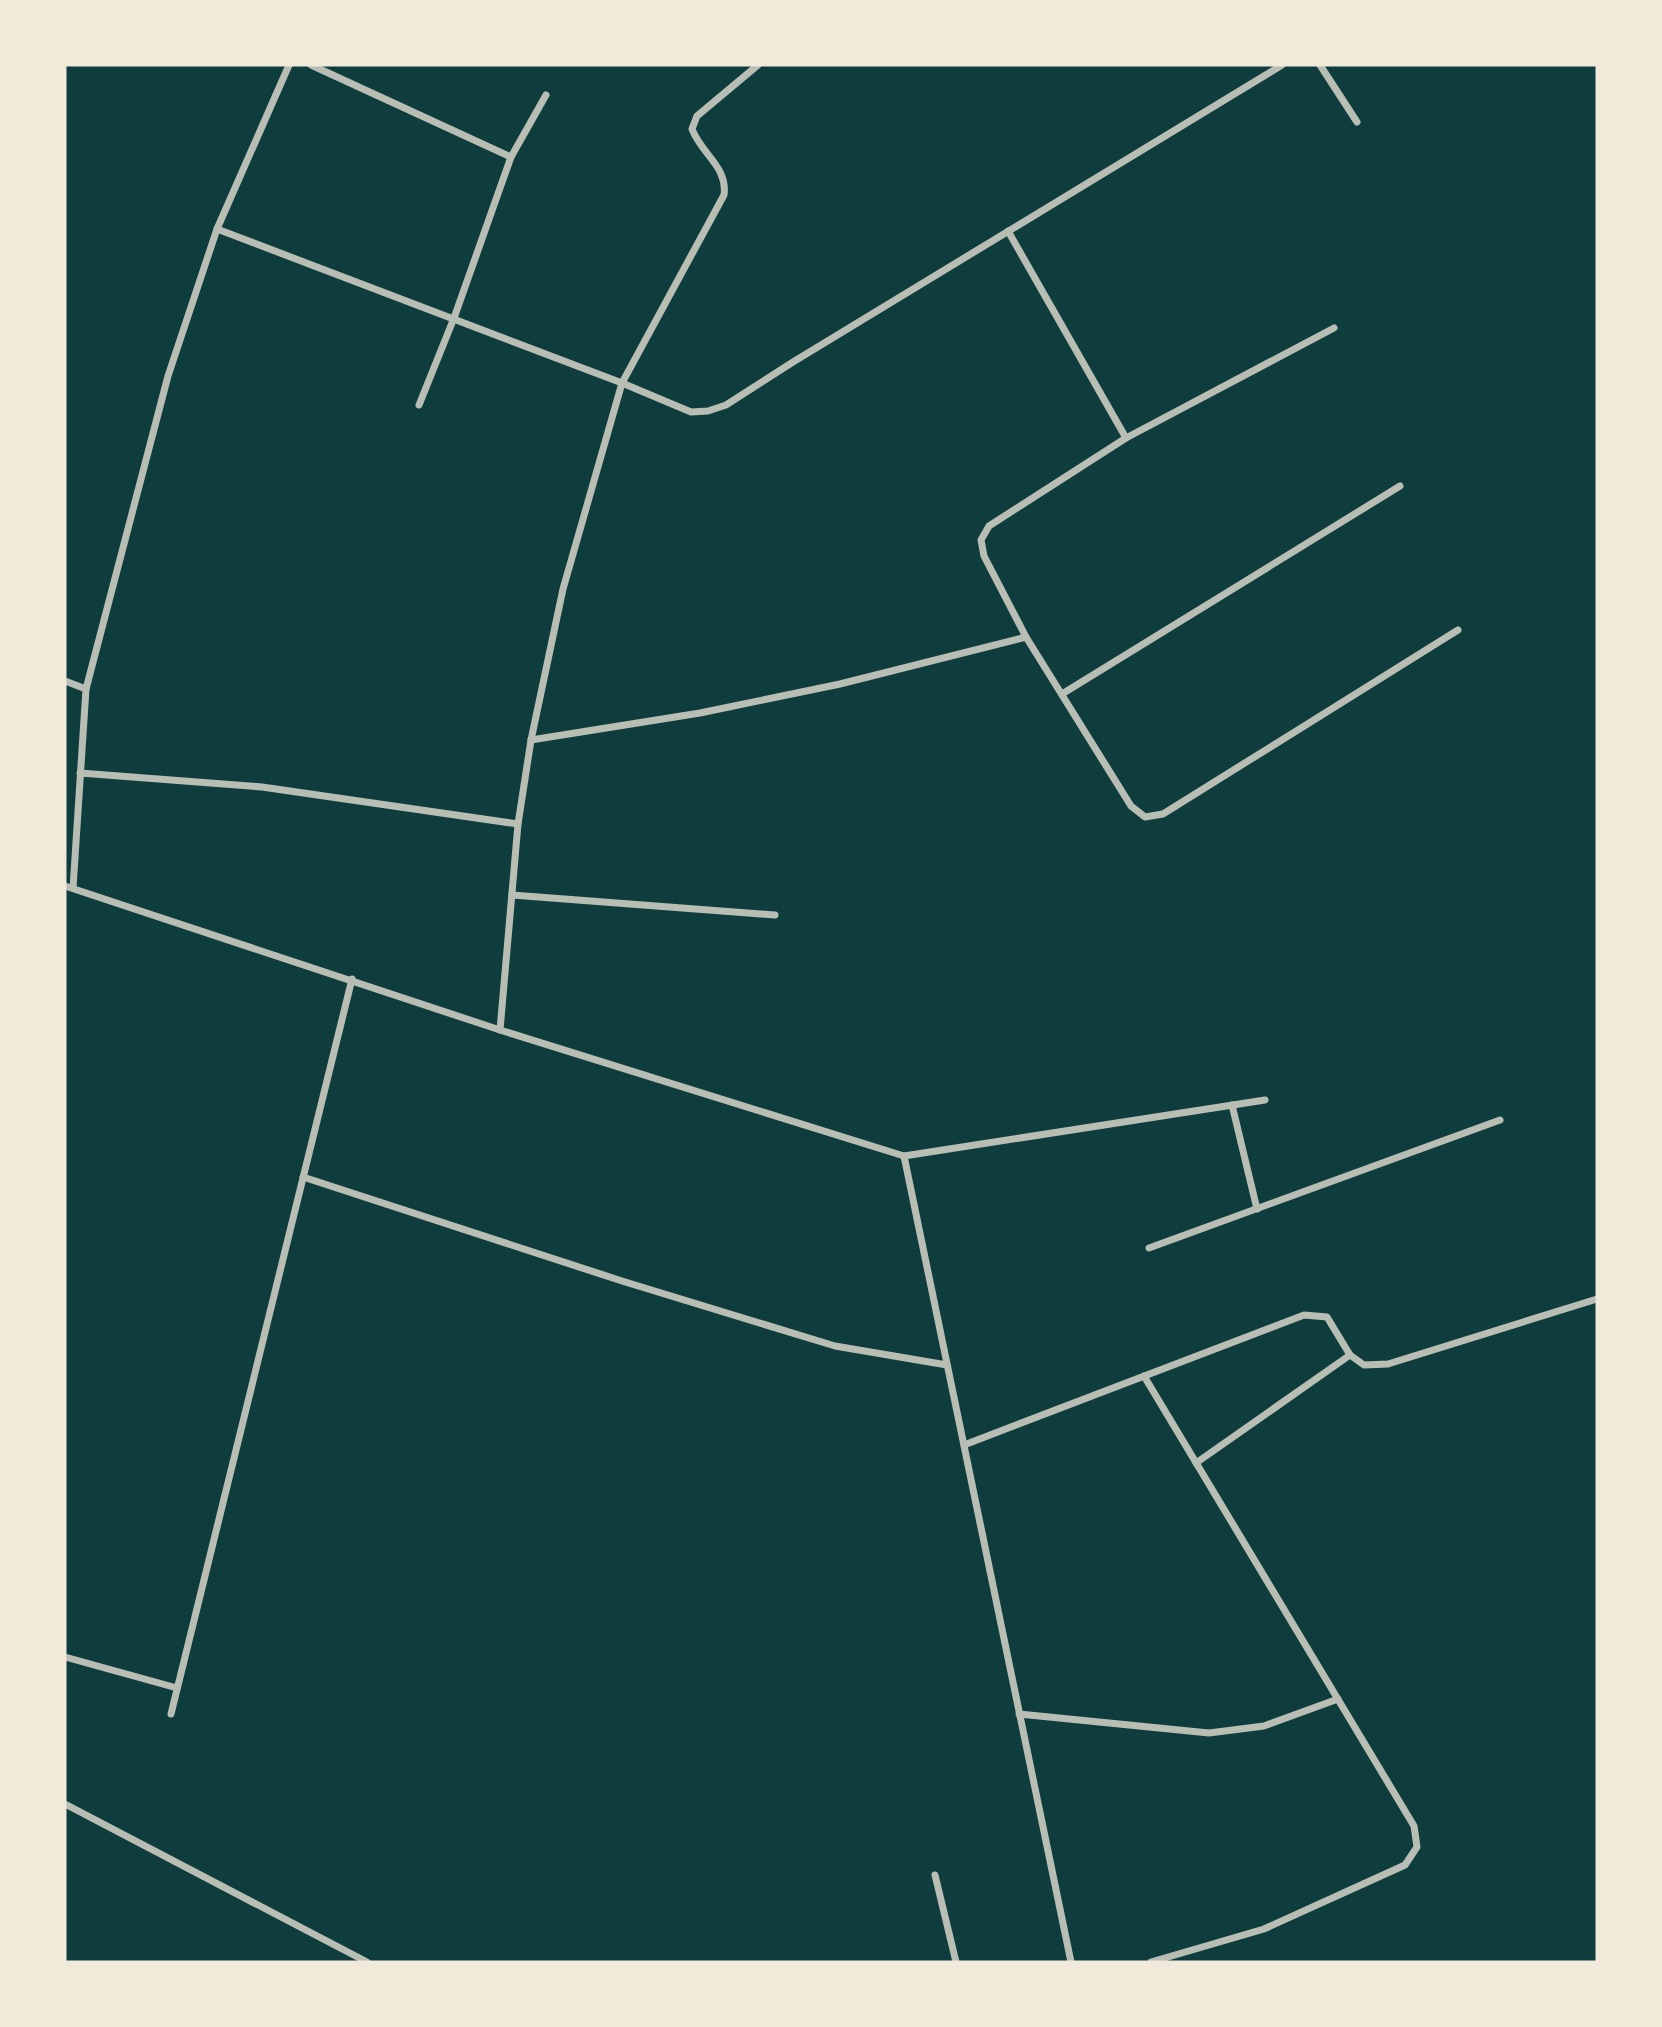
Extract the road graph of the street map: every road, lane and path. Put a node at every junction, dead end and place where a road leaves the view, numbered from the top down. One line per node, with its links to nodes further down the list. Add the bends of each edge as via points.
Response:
1 (289, 65): 9 (street)
2 (311, 65): 8 (street)
3 (758, 65): 13 (street, via 697,117 692,129 721,172 726,183 724,195)
4 (1282, 65): 10 (street)
5 (1320, 65): 7 (street)
6 (547, 96): 8 (street)
7 (1357, 122)
8 (511, 157): 11 (street)
9 (216, 229): 11 (street); 20 (street, via 168,376)
10 (1008, 231): 13 (street, via 726,405 691,412); 15 (street)
11 (454, 318): 13 (street); 14 (street)
12 (1334, 328): 15 (street)
13 (622, 383): 22 (street, via 563,589)
14 (419, 405)
15 (1126, 438): 18 (street, via 989,526 981,540 984,556)
16 (1400, 486): 21 (street)
17 (1458, 630): 21 (street, via 1163,814 1146,817 1131,806)
18 (1026, 637): 21 (street); 22 (street, via 841,684)
19 (65, 681): 20 (street)
20 (86, 689): 23 (street)
21 (1062, 694)
22 (531, 740): 24 (street)
23 (80, 773): 24 (street, via 262,786); 25 (street)
24 (518, 824): 26 (street)
25 (69, 887): 28 (street)
26 (512, 895): 27 (street); 29 (street)
27 (775, 915)
28 (352, 979): 29 (street); 34 (street)
29 (500, 1030): 33 (street)
30 (1265, 1100): 31 (street)
31 (1232, 1105): 33 (street); 35 (street)
32 (1500, 1120): 35 (street)
33 (904, 1156): 39 (street)
34 (303, 1177): 39 (street, via 835,1346); 44 (street)
35 (1257, 1209): 36 (street)
36 (1149, 1248)
37 (1597, 1299): 38 (street, via 1388,1364 1364,1365)
38 (1350, 1354): 40 (street, via 1327,1317 1304,1315); 42 (street)
39 (947, 1365): 41 (street)
40 (1144, 1376): 41 (street); 42 (street)
41 (964, 1445): 47 (street)
42 (1196, 1463): 45 (street)
43 (65, 1657): 44 (street)
44 (177, 1688): 46 (street)
45 (1338, 1699): 47 (street, via 1264,1726 1209,1733); 53 (street, via 1414,1826 1417,1847 1405,1865 1264,1929)
46 (171, 1714)
47 (1019, 1714): 52 (street)
48 (65, 1804): 50 (street)
49 (935, 1875): 51 (street)
50 (367, 1962)
51 (956, 1962)
52 (1071, 1962)
53 (1152, 1962)

